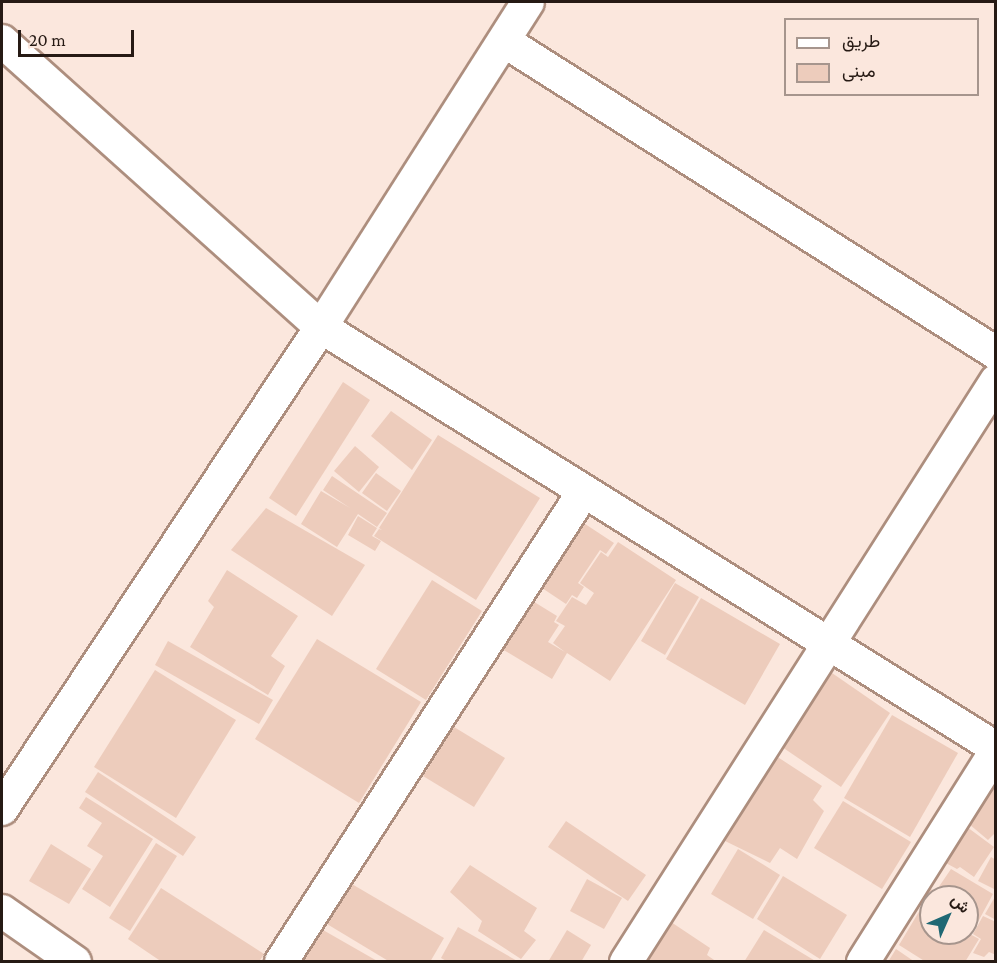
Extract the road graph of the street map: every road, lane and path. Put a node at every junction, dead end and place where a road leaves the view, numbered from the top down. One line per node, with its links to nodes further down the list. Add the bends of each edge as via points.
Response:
1 (528, 2): 3 (street)
2 (2, 41): 4 (street)
3 (504, 41): 4 (street); 5 (street)
4 (321, 327): 7 (street); 10 (street)
5 (996, 353)
6 (996, 381): 8 (street)
7 (584, 491): 8 (street); 13 (street)
8 (829, 643): 9 (street); 14 (street)
9 (996, 749): 15 (street)
10 (2, 809)
11 (2, 910): 12 (street)
12 (75, 962)
13 (281, 962)
14 (626, 962)
15 (863, 962)

